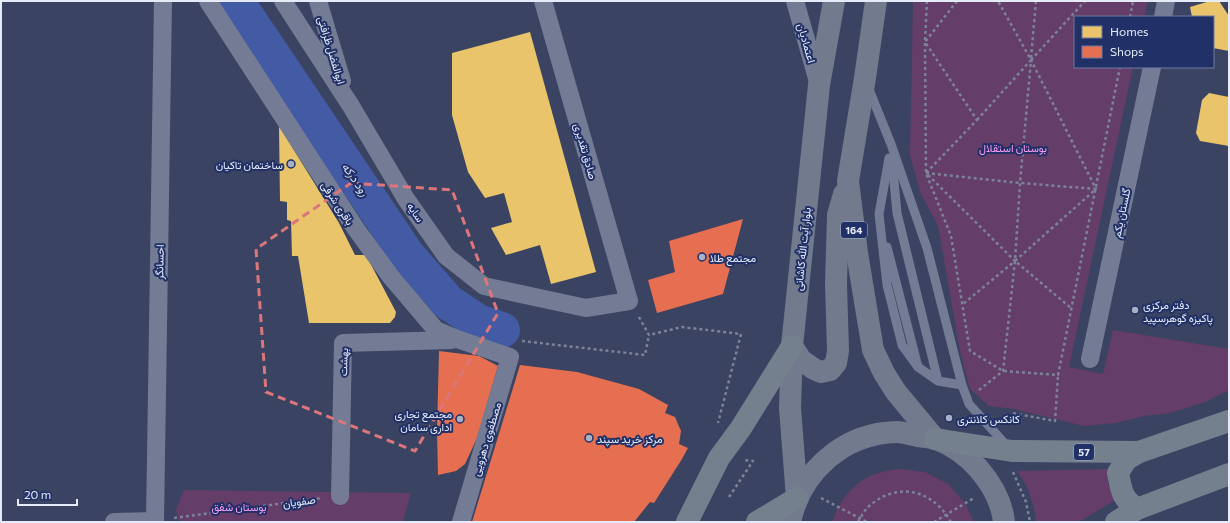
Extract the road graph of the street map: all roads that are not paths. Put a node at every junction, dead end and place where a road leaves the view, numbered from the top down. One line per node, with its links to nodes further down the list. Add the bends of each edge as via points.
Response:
1 (163, 1): 33 (street, احسانگر)
2 (208, 1): 18 (street, باقری شرقی, via 356,229 391,277 436,330)
3 (283, 1): 14 (street, سایه)
4 (318, 1): 14 (street, ابوالفضل ظرافتی)
5 (543, 1): 17 (street, صادق تقدیری)
6 (794, 1): 13 (street, اعتمادیان)
7 (834, 1): 13 (main road, بلوار آیت الله کاشانی)
8 (876, 1): 12 (main road, 164)
9 (1166, 1): 10 (street)
10 (1162, 16)
11 (1152, 68): 21 (street, گلستان یکم)
12 (865, 78): 15 (lane); 16 (main road, 164)
13 (819, 85): 19 (main road, بلوار آیت الله کاشانی)
14 (347, 99): 17 (street, سایه, via 406,199 446,256 484,286 586,308)
15 (891, 144): 22 (lane, via 897,213); 22 (lane, via 879,214 918,367); 23 (lane, via 927,248)
16 (848, 181): 19 (main road, via 838,215 836,363 830,370 814,370 801,360); 25 (main road, 164, via 873,350 896,392)
17 (629, 301)
18 (457, 339): 20 (street, باقری شرقی); 30 (street, بهشت, via 343,343)
19 (792, 346): 29 (main road, بلوار آیت الله کاشانی, via 790,408); 35 (highway, via 720,458)
20 (510, 357): 34 (street, مصطفوی دهزویی)
21 (1090, 359)
22 (938, 381): 23 (lane)
23 (962, 385): 27 (lane, via 969,404)
24 (1229, 421): 26 (highway, 57)
25 (935, 439): 27 (highway, 57); 29 (main road, via 899,432 867,436 843,447 825,460 814,471); 38 (main road, via 972,462 986,477 996,496)
26 (1139, 452): 27 (highway, 57); 31 (highway, via 1126,460 1118,473 1126,500)
27 (1012, 461)
28 (1229, 474): 31 (highway)
29 (800, 493): 36 (highway); 37 (main road)
30 (340, 496)
31 (1138, 515): 39 (highway)
32 (114, 522): 33 (street)
33 (155, 522)
34 (461, 522)
35 (687, 522)
36 (757, 522)
37 (790, 522)
38 (1004, 522)
39 (1116, 522)

